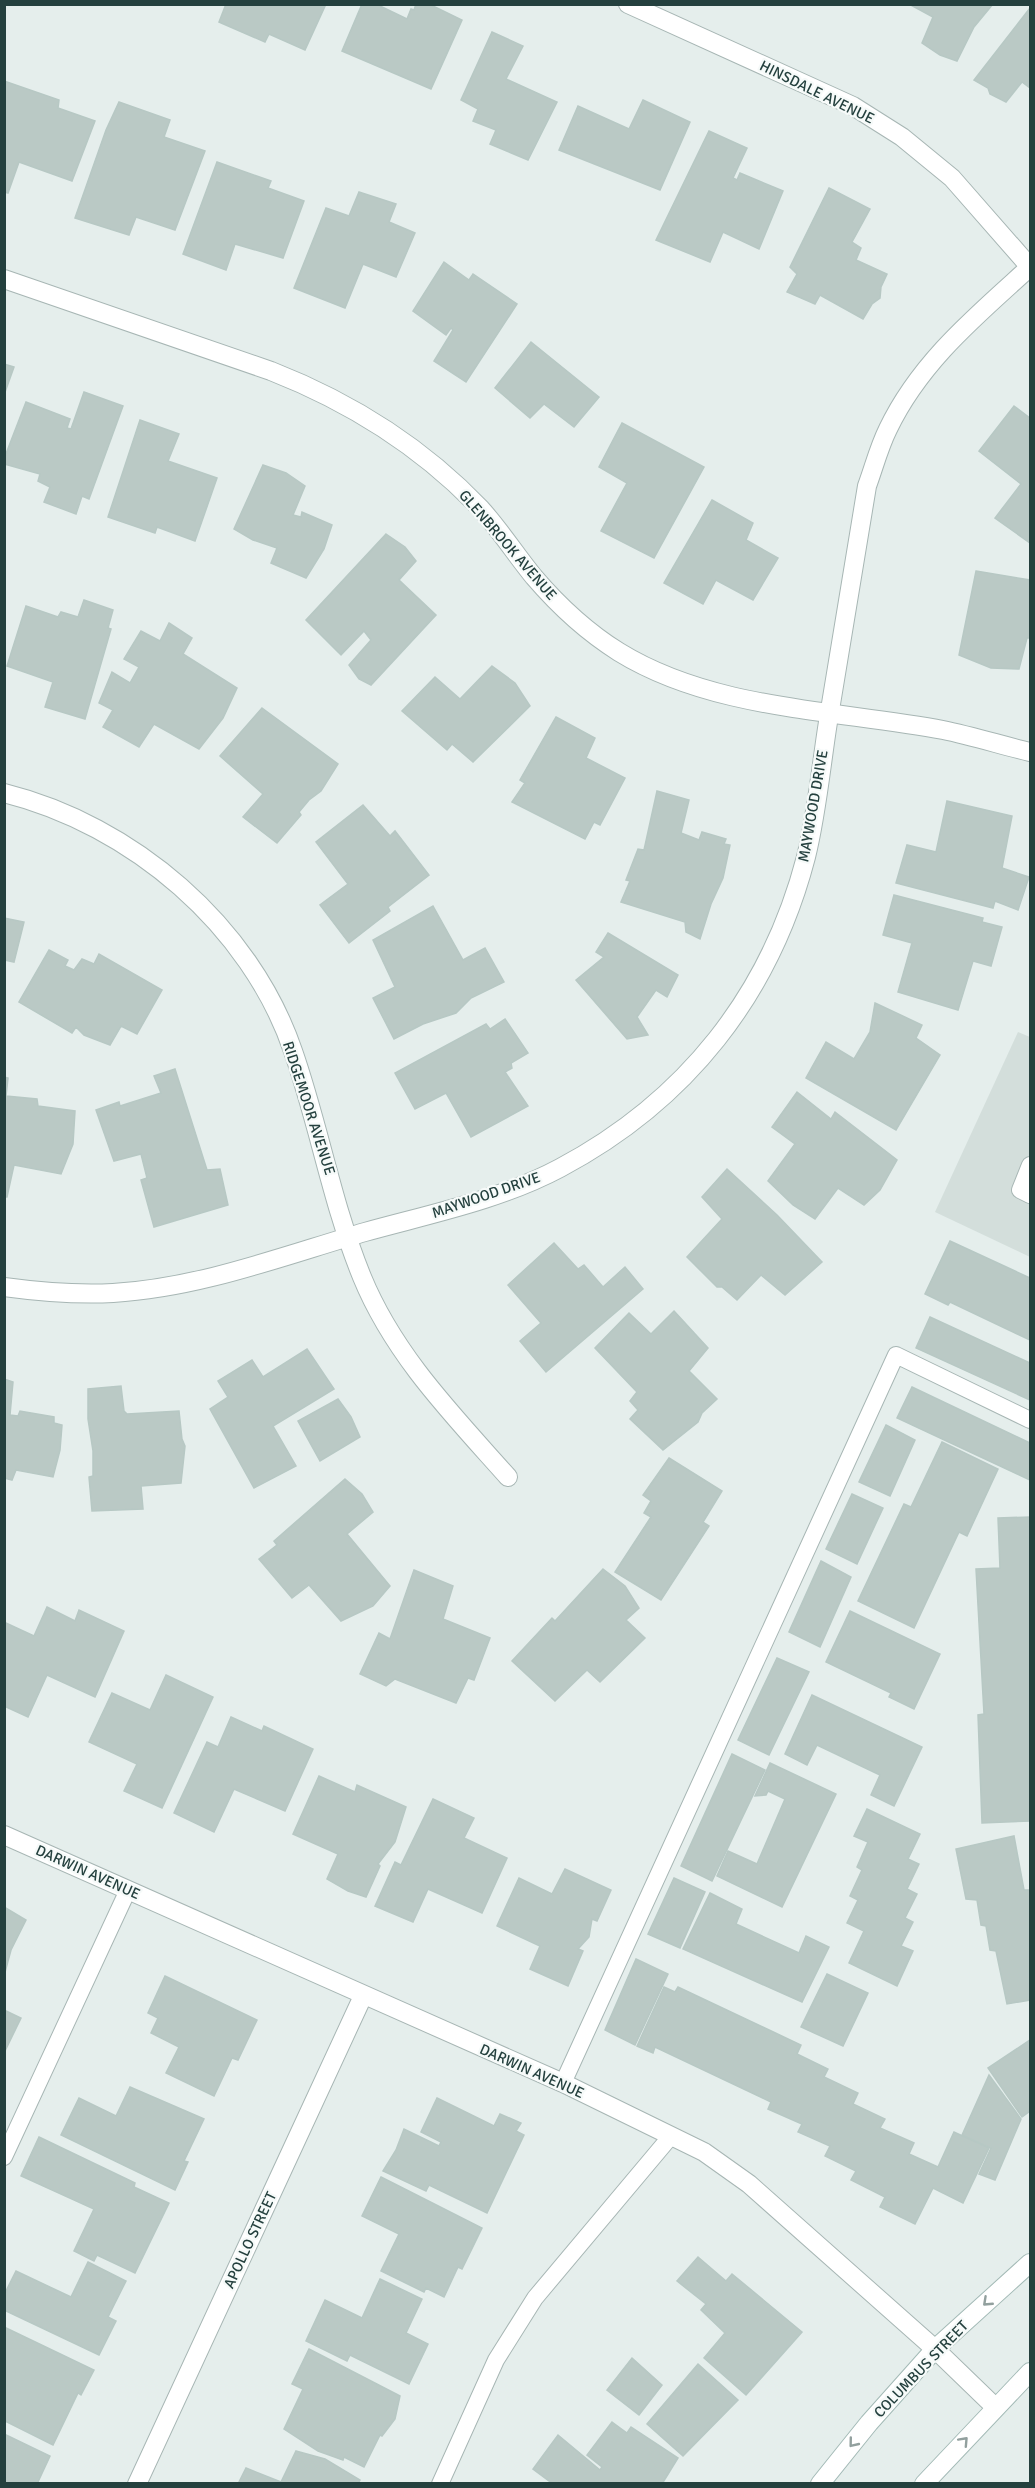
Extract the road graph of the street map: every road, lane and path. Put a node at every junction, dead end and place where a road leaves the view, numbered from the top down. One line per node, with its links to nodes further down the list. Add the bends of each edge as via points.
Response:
1 (628, 4): 2 (street, HINSDALE AVENUE, via 853,106 902,136 952,178)
2 (1030, 267): 4 (street, MAYWOOD DRIVE, via 947,342 914,383 887,430 867,486)
3 (4, 279): 4 (street, GLENBROOK AVENUE, via 309,386 372,419 430,461 482,510 534,577 571,616 618,652 671,678 723,694)
4 (830, 712): 5 (street, GLENBROOK AVENUE, via 944,730); 9 (street, MAYWOOD DRIVE, via 806,855 784,925 756,984 720,1036 671,1091 620,1132 557,1170 489,1197)
5 (1030, 752)
6 (4, 793): 9 (street, RIDGEMOOR AVENUE, via 33,800 95,827 151,862 196,901 235,946 268,996 293,1050)
7 (1030, 1165): 8 (lane, via 1020,1190)
8 (1030, 1195)
9 (349, 1237): 10 (street, MAYWOOD DRIVE, via 185,1283 114,1293 52,1293); 12 (street, RIDGEMOOR AVENUE, via 362,1277 388,1330 421,1379)
10 (4, 1287)
11 (1030, 1420): 16 (lane, via 897,1355)
12 (508, 1477)
13 (4, 1834): 14 (street, DARWIN AVENUE)
14 (128, 1890): 15 (street, DARWIN AVENUE); 18 (lane)
15 (363, 1996): 16 (street, DARWIN AVENUE); 23 (street, APOLLO STREET)
16 (563, 2083): 17 (street, DARWIN AVENUE)
17 (671, 2136): 20 (street, DARWIN AVENUE, via 704,2152 749,2184); 24 (lane, via 535,2298 496,2360)
18 (4, 2157)
19 (1030, 2263): 20 (street, COLUMBUS STREET, one-way to 20)
20 (935, 2349): 22 (street, DARWIN AVENUE); 25 (street, COLUMBUS STREET, one-way to 25)
21 (1030, 2372): 22 (street)
22 (995, 2407): 26 (street, one-way to 22)
23 (137, 2484)
24 (440, 2484)
25 (820, 2484)
26 (924, 2484)

